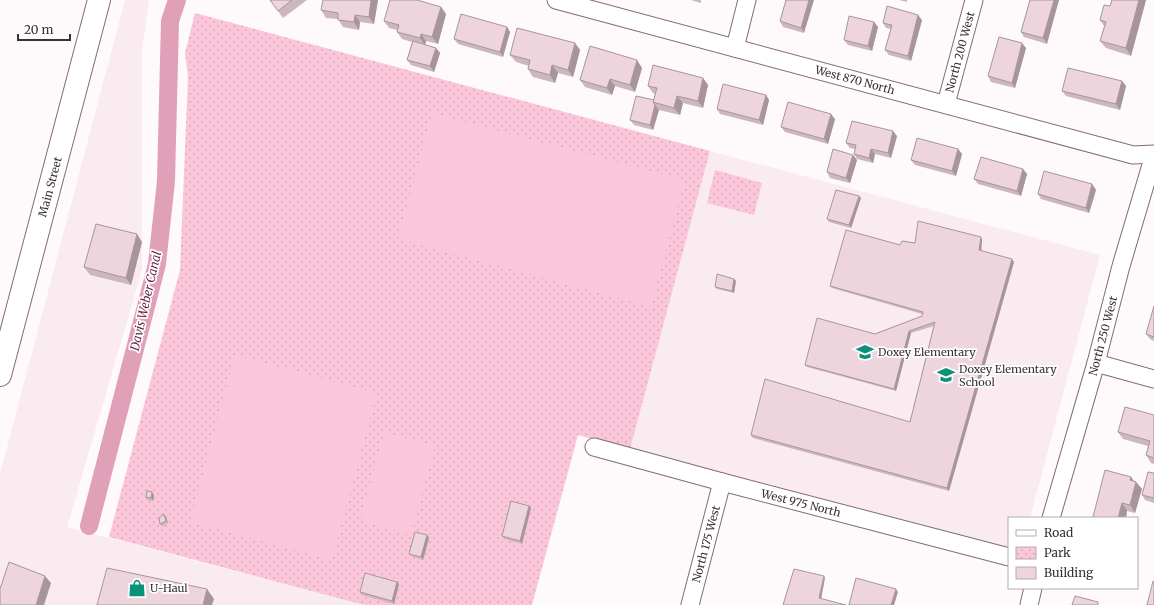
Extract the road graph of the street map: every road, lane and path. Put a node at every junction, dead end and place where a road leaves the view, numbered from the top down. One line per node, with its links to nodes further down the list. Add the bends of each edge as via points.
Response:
1 (99, 0): 9 (main road, Main Street)
2 (556, 0): 5 (street, West 870 North)
3 (748, 0): 5 (street)
4 (974, 0): 6 (street, North 200 West)
5 (735, 48): 6 (street, West 870 North)
6 (946, 104): 7 (street, West 870 North, via 1133,155)
7 (1154, 154): 8 (street, North 250 West)
8 (1096, 364): 10 (street); 13 (street, North 250 West)
9 (0, 375)
10 (1154, 379)
11 (594, 447): 12 (street, West 975 North)
12 (722, 482): 14 (street, West 975 North); 16 (street, North 175 West)
13 (1051, 517)
14 (1008, 557)
15 (1033, 589): 17 (street)
16 (690, 605)
17 (1029, 605)

